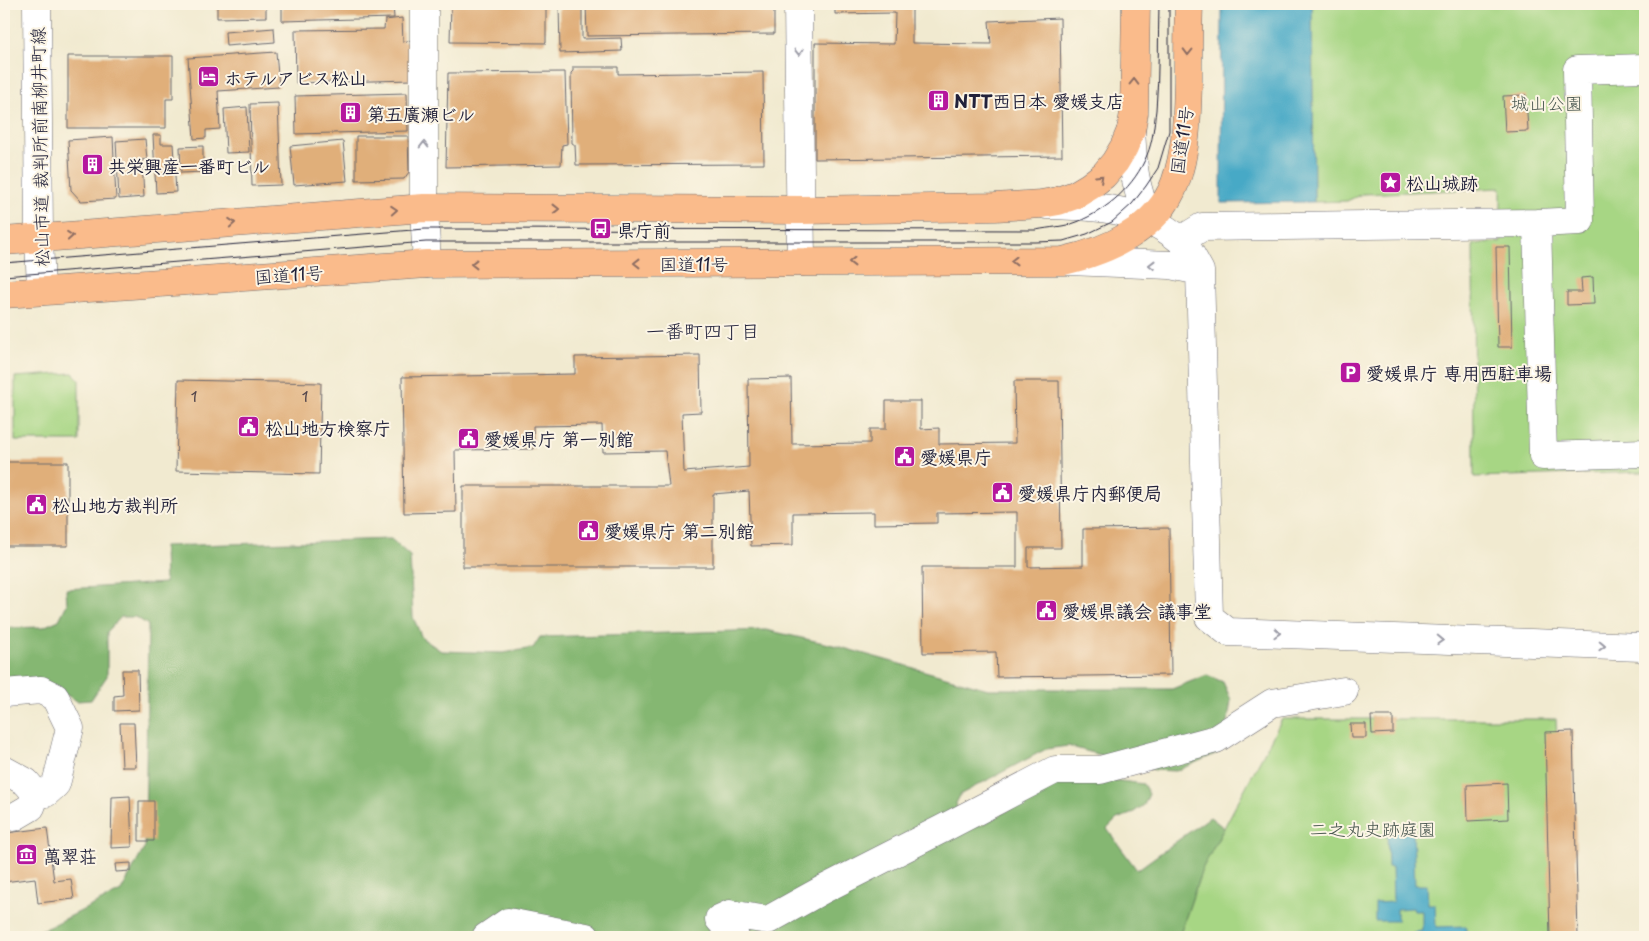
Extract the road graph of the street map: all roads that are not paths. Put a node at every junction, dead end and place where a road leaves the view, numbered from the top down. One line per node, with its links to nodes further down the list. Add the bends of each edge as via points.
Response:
1 (37, 4): 13 (street, 松山市道 裁判所前南柳井町線)
2 (424, 4): 9 (street, one-way to 2)
3 (798, 4): 10 (street, one-way to 10)
4 (1136, 4): 7 (highway, one-way to 4)
5 (1189, 4): 11 (highway, 国道11号, one-way to 11, via 1184,144 1174,184)
6 (1645, 68): 12 (street, via 1577,70 1580,221)
7 (1131, 130): 8 (highway, one-way to 7, via 1075,195 1095,182 1115,162); 11 (street, via 1134,176)
8 (1041, 204): 10 (highway); 11 (street, via 1097,206)
9 (424, 208): 10 (highway, one-way to 10); 13 (highway, one-way to 9); 18 (street)
10 (801, 210): 17 (street)
11 (1149, 219): 14 (street); 16 (highway, 国道11号, via 1108,248)
12 (1536, 223): 14 (street, via 1202,228); 22 (street, via 1543,456)
13 (39, 238): 15 (highway); 20 (street, 松山市道 裁判所前南柳井町線)
14 (1181, 240): 19 (street)
15 (4, 241)
16 (1063, 260): 17 (highway, 国道11号, one-way to 17); 19 (street, one-way to 16, via 1170,265)
17 (801, 262): 18 (highway, 国道11号, one-way to 18)
18 (427, 264): 20 (highway, 国道11号)
19 (1200, 271): 23 (street, one-way to 23, via 1209,617 1228,632)
20 (41, 291): 21 (highway, 国道11号)
21 (4, 294)
22 (1645, 453)
23 (1645, 649)
24 (1344, 691): 31 (street, via 1272,703 1216,739 1206,742 1100,770 1055,770 768,920 730,914 719,919)
25 (4, 693): 27 (street, via 41,690 55,697 70,728 56,784 46,794)
26 (4, 770): 27 (street, via 26,782)
27 (36, 794): 28 (street, via 31,807)
28 (14, 817)
29 (486, 937): 30 (street, via 508,922)
30 (586, 937)
31 (736, 937)

